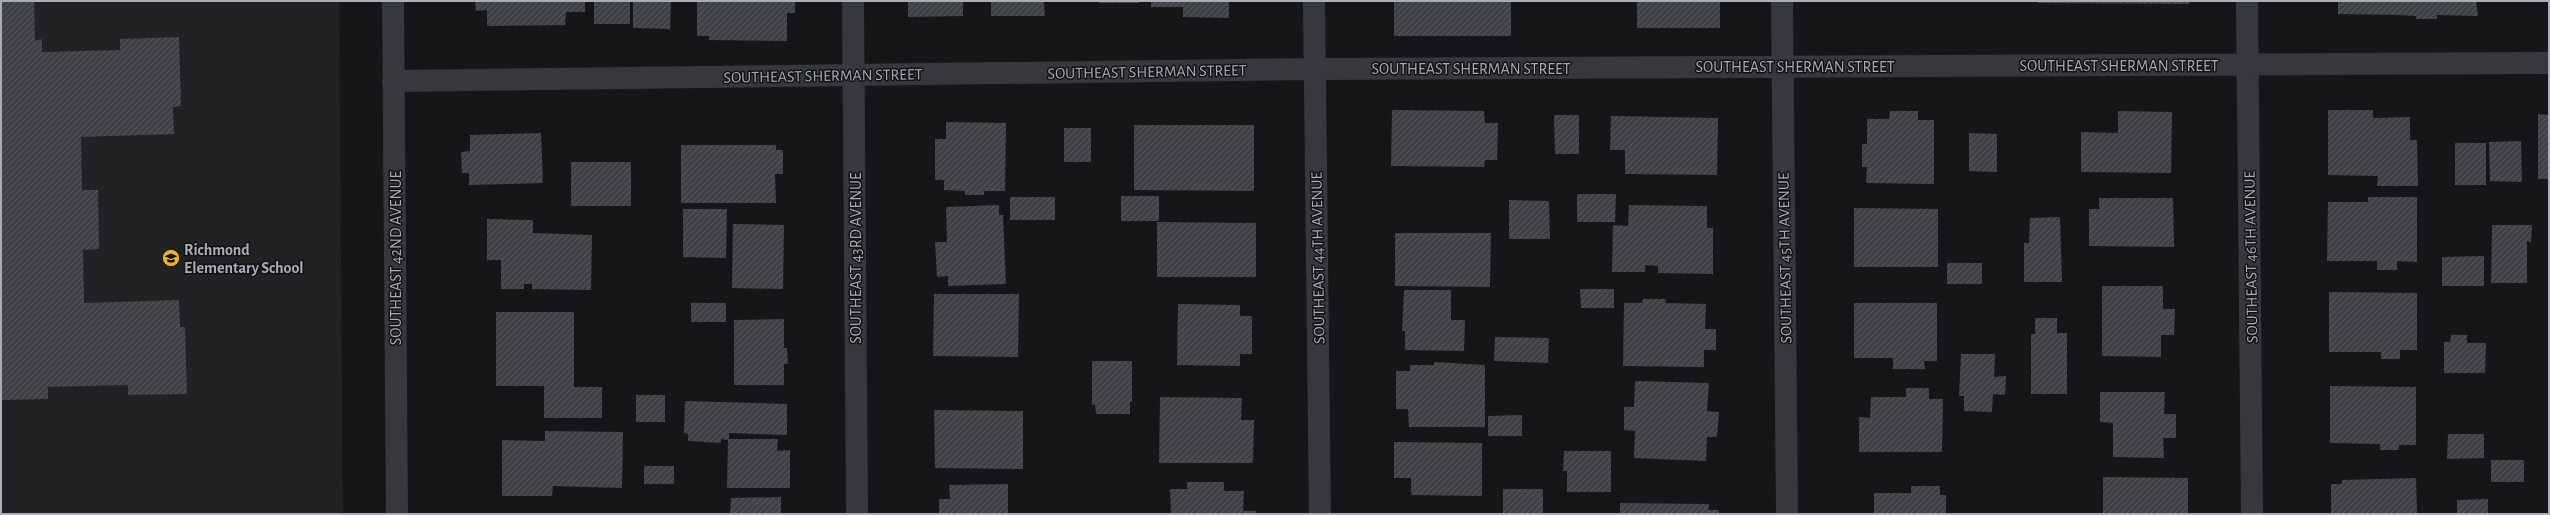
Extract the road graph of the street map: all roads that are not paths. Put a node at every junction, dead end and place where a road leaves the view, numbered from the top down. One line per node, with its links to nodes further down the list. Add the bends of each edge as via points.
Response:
1 (393, 1): 11 (street, SOUTHEAST 42ND AVENUE)
2 (853, 1): 10 (street, SOUTHEAST 43RD AVENUE)
3 (1314, 1): 9 (street, SOUTHEAST 44TH AVENUE)
4 (1782, 1): 8 (street, SOUTHEAST 45TH AVENUE)
5 (2247, 1): 7 (street, SOUTHEAST 46TH AVENUE)
6 (2549, 63): 7 (street, SOUTHEAST SHERMAN STREET)
7 (2248, 65): 8 (street, SOUTHEAST SHERMAN STREET); 16 (street, SOUTHEAST 46TH AVENUE)
8 (1782, 66): 9 (street, SOUTHEAST SHERMAN STREET); 15 (street, SOUTHEAST 45TH AVENUE)
9 (1314, 69): 10 (street, SOUTHEAST SHERMAN STREET); 14 (street, SOUTHEAST 44TH AVENUE)
10 (853, 74): 11 (street, SOUTHEAST SHERMAN STREET); 13 (street, SOUTHEAST 43RD AVENUE)
11 (393, 81): 12 (street, SOUTHEAST 42ND AVENUE)
12 (396, 514)
13 (857, 514)
14 (1320, 514)
15 (1787, 514)
16 (2252, 514)

